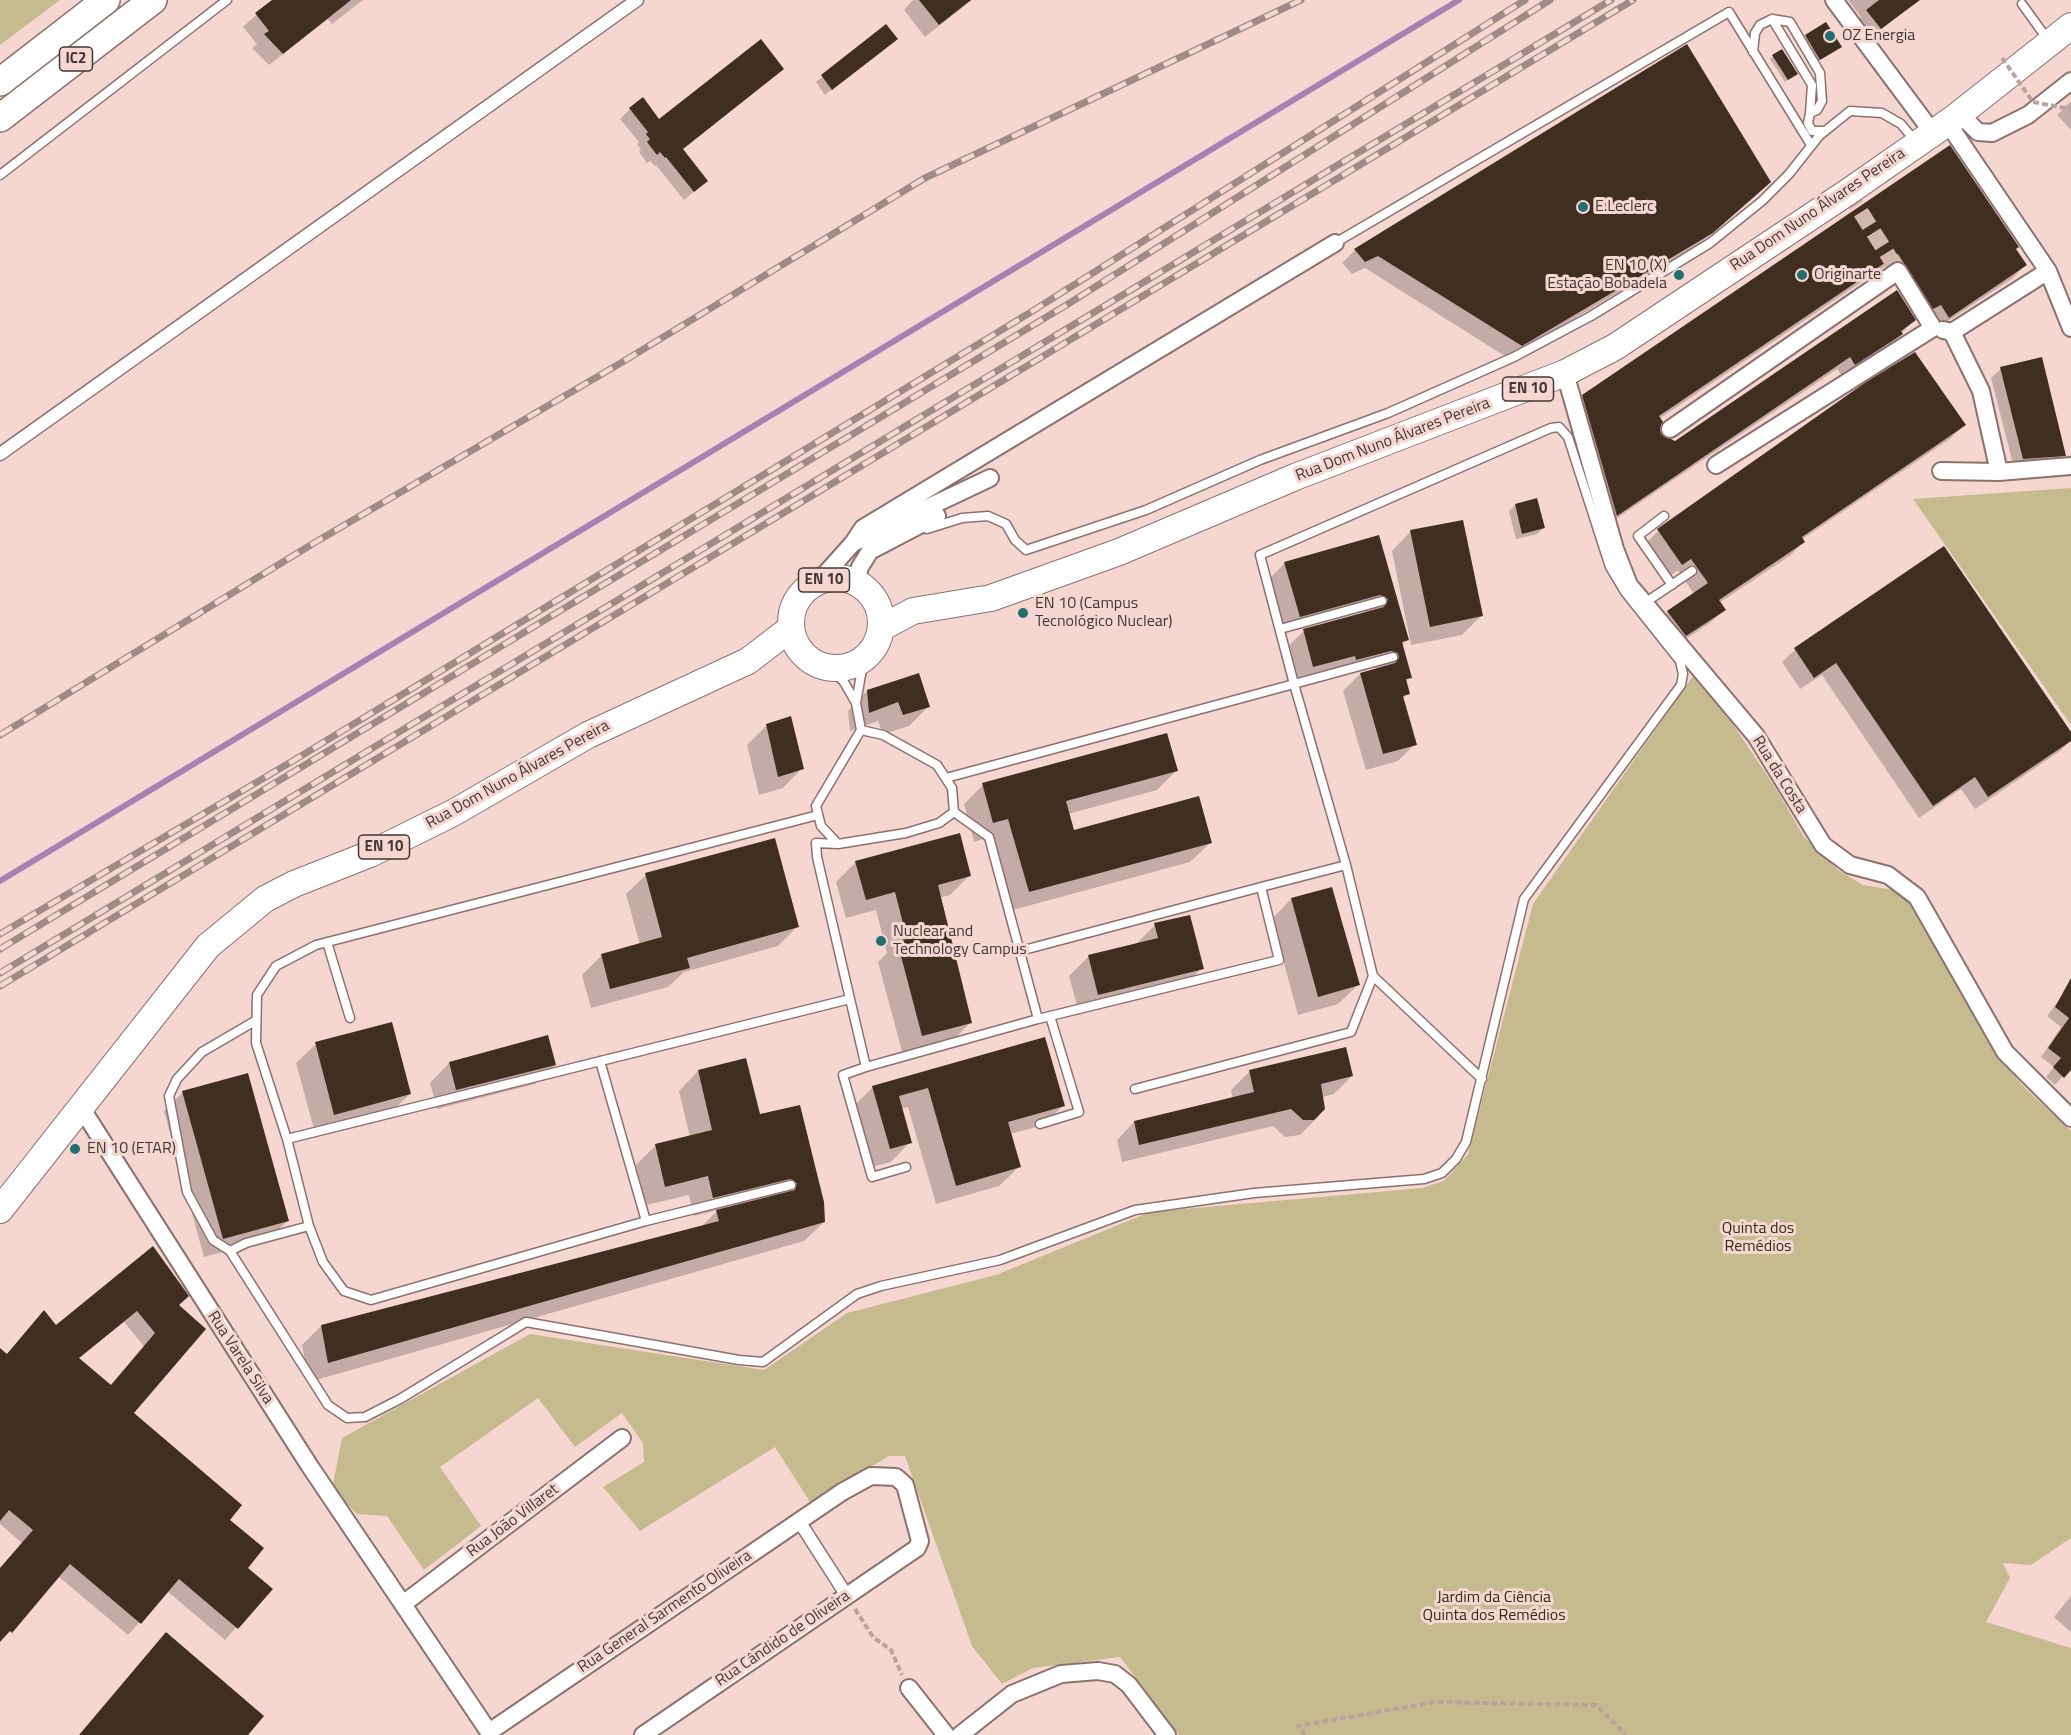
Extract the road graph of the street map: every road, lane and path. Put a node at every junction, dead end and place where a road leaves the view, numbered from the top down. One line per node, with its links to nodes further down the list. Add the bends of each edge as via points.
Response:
1 (106, 0): 13 (highway, IC2)
2 (153, 0): 16 (highway, IC2)
3 (227, 0): 20 (lane)
4 (637, 0): 28 (street)
5 (1834, 0): 17 (street)
6 (2022, 4): 9 (lane)
7 (1772, 19): 10 (lane, via 1755,33); 15 (lane, via 1812,86); 15 (lane, via 1790,22 1820,73 1822,100 1817,110)
8 (2071, 26): 9 (main road, Rua Dom Nuno Álvares Pereira / EN 10)
9 (2050, 43): 17 (main road, Rua Dom Nuno Álvares Pereira / EN 10)
10 (1753, 52): 19 (lane); 21 (lane, via 1729,12)
11 (2002, 58): 14 (path, bridge, via 2033,102)
12 (2071, 81): 17 (street, via 2028,115 1992,133)
13 (0, 82)
14 (2071, 109)
15 (1810, 113): 18 (lane, via 1808,123 1812,130)
16 (0, 118)
17 (1939, 128): 18 (lane, via 1901,124 1882,113 1850,111); 22 (street); 26 (main road, Rua Dom Nuno Álvares Pereira / EN 10, via 1615,347)
18 (1824, 131): 19 (lane)
19 (1811, 146): 34 (lane, via 1762,201 1710,243 1591,316 1514,357 1388,413 1260,460 1146,510 1026,550 1006,524 988,516 962,518)
20 (0, 175)
21 (1335, 243): 35 (street, via 863,528)
22 (2048, 271): 24 (street); 25 (street)
23 (1933, 328): 25 (street); 27 (street, via 1898,271); 29 (street)
24 (2071, 328)
25 (1952, 332): 32 (street, via 1981,391)
26 (1565, 374): 42 (street, Rua da Costa, via 1615,549 1629,585); 43 (main road, Rua Dom Nuno Álvares Pereira / EN 10, via 1295,477 1108,556 991,598)
27 (1670, 429)
28 (0, 454)
29 (1716, 465)
30 (2071, 466): 32 (street)
31 (1941, 471): 32 (street)
32 (1999, 472)
33 (1664, 516): 39 (lane, via 1638,536)
34 (884, 542): 35 (street, via 993,482); 38 (street, via 870,551)
35 (853, 543): 37 (street)
36 (1692, 571): 39 (lane)
37 (819, 581): 38 (main road, EN 10); 44 (main road, EN 10, via 797,600)
38 (856, 582): 41 (main road, EN 10)
39 (1672, 585): 42 (lane)
40 (1382, 601): 45 (lane)
41 (877, 603): 43 (main road, EN 10); 46 (main road)
42 (1642, 605): 72 (street, Rua da Costa, via 1756,736 1823,845 1850,866 1888,875 1917,897 2005,1052)
43 (913, 611): 46 (main road, Rua Dom Nuno Álvares Pereira / EN 10)
44 (791, 628): 48 (main road, Rua Dom Nuno Álvares Pereira / EN 10); 49 (main road, via 796,645)
45 (1280, 629): 50 (lane); 69 (lane, via 1260,555 1551,428 1559,428 1568,437 1610,567 1680,661 1681,685 1524,898)
46 (878, 638): 49 (main road, EN 10, via 862,661 847,668); 51 (lane, via 862,669)
47 (1393, 657): 50 (lane)
48 (748, 661): 49 (main road, EN 10); 71 (main road, Rua Dom Nuno Álvares Pereira / EN 10, via 588,735 453,813 265,899 208,946 132,1039)
49 (818, 663): 51 (lane, via 844,682)
50 (1294, 684): 53 (lane); 57 (lane)
51 (856, 703): 52 (lane)
52 (861, 730): 53 (lane, via 883,735 937,765); 55 (lane, via 816,806)
53 (946, 778): 54 (lane, via 952,788)
54 (954, 812): 56 (lane, via 939,823 906,833); 60 (lane, via 989,837)
55 (818, 815): 56 (lane, via 821,826); 59 (lane)
56 (838, 844): 62 (lane, via 816,843)
57 (1346, 865): 58 (lane); 61 (lane)
58 (1261, 887): 60 (lane); 63 (lane, via 1279,960)
59 (327, 942): 64 (lane); 66 (lane, via 276,966 257,995)
60 (1020, 951): 65 (lane)
61 (1373, 976): 69 (lane); 70 (lane, via 1351,1032)
62 (850, 999): 67 (lane); 68 (lane)
63 (1050, 1016): 65 (lane); 73 (lane, via 1078,1112)
64 (350, 1017)
65 (1038, 1019): 68 (lane)
66 (255, 1021): 74 (lane, via 256,1043); 80 (lane, via 202,1052 177,1079 169,1096 187,1192 213,1240)
67 (600, 1061): 74 (lane); 78 (lane)
68 (866, 1067): 75 (lane, via 843,1075 872,1177)
69 (1482, 1079): 80 (lane, via 1466,1142 1442,1173 1424,1179 1254,1193 1135,1210 1000,1260 857,1294 763,1362 526,1322 365,1417 347,1418 328,1405)
70 (1135, 1089)
71 (82, 1109): 77 (main road, EN 10); 85 (street, Rua Varela Silva, via 309,1466)
72 (2070, 1114)
73 (1040, 1124)
74 (287, 1139): 79 (lane)
75 (906, 1167)
76 (791, 1185): 78 (lane)
77 (0, 1209)
78 (646, 1221): 79 (lane, via 371,1300 344,1291 323,1262)
79 (309, 1226): 80 (lane)
80 (230, 1251)
81 (622, 1438): 85 (street, Rua João Villaret)
82 (799, 1521): 83 (street, Rua General Sarmento Oliveira, via 871,1476 897,1477 905,1485); 84 (street); 87 (street, Rua General Sarmento Oliveira)
83 (920, 1541): 84 (street, Rua Cândido de Oliveira, via 918,1548)
84 (847, 1596): 86 (path, via 873,1637 891,1650); 88 (street, Rua Cândido de Oliveira)
85 (403, 1604): 87 (street, Rua Varela Silva)
86 (909, 1688): 89 (street)
87 (490, 1733)
88 (643, 1735)
89 (946, 1735)
90 (960, 1735): 91 (street, via 1012,1694 1061,1674 1098,1671 1115,1674 1129,1685)
91 (1167, 1735)
92 (1305, 1735): 93 (path, via 1298,1726 1435,1702 1596,1705)
93 (1626, 1735)

